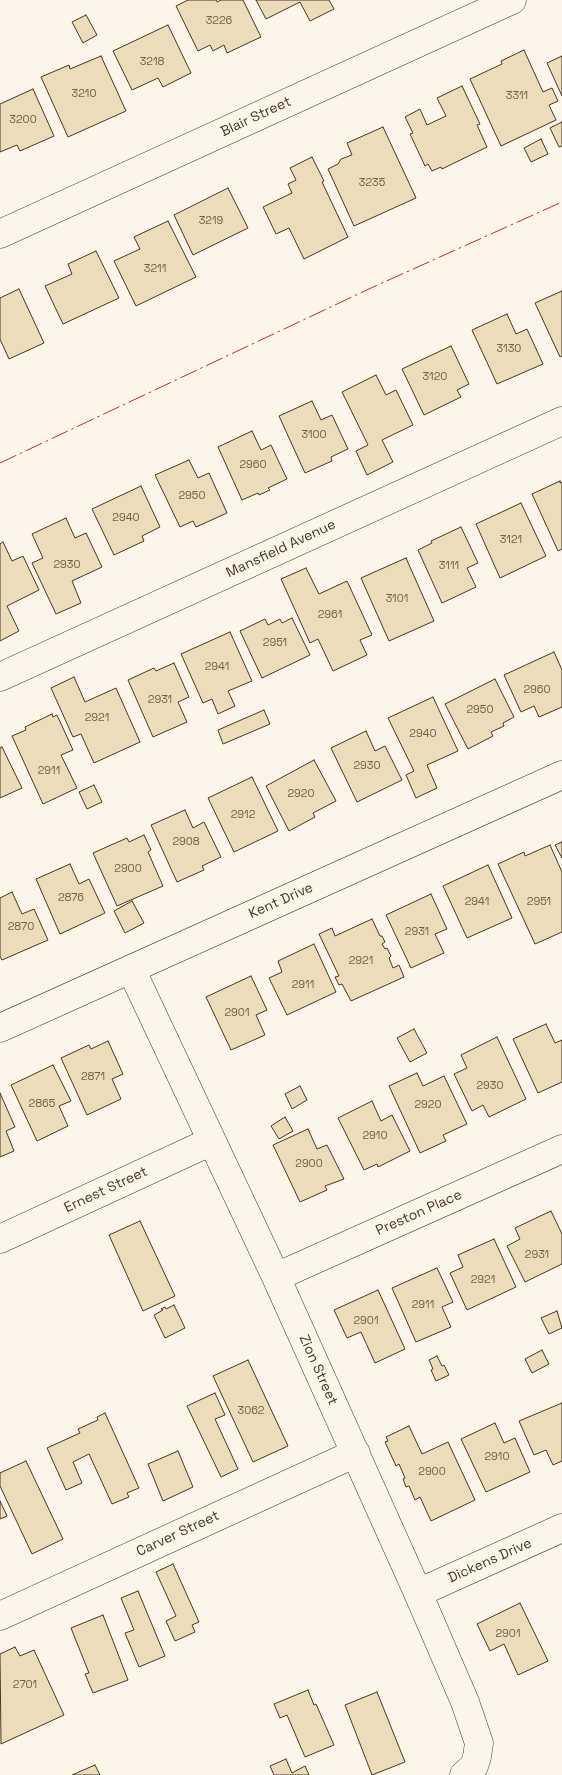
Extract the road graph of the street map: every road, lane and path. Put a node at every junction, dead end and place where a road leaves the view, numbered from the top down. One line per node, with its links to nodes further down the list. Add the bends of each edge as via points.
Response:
1 (512, 0): 2 (street, Blair Street)
2 (0, 234)
3 (562, 421): 4 (street, Mansfield Avenue)
4 (0, 677)
5 (562, 775): 6 (street, Kent Drive)
6 (131, 969): 7 (street, Kent Drive); 8 (street, Zion Street)
7 (0, 1028)
8 (212, 1141): 10 (street, Ernest Street); 11 (street, Zion Street)
9 (562, 1149): 11 (street, Preston Place)
10 (0, 1239)
11 (276, 1277): 12 (street, Zion Street)
12 (356, 1453): 14 (street, Zion Street); 15 (street, Carver Street)
13 (562, 1528): 14 (street, Dickens Drive)
14 (418, 1594): 16 (street, Zion Street, via 465,1702 479,1743 474,1766)
15 (0, 1616)
16 (464, 1775)

